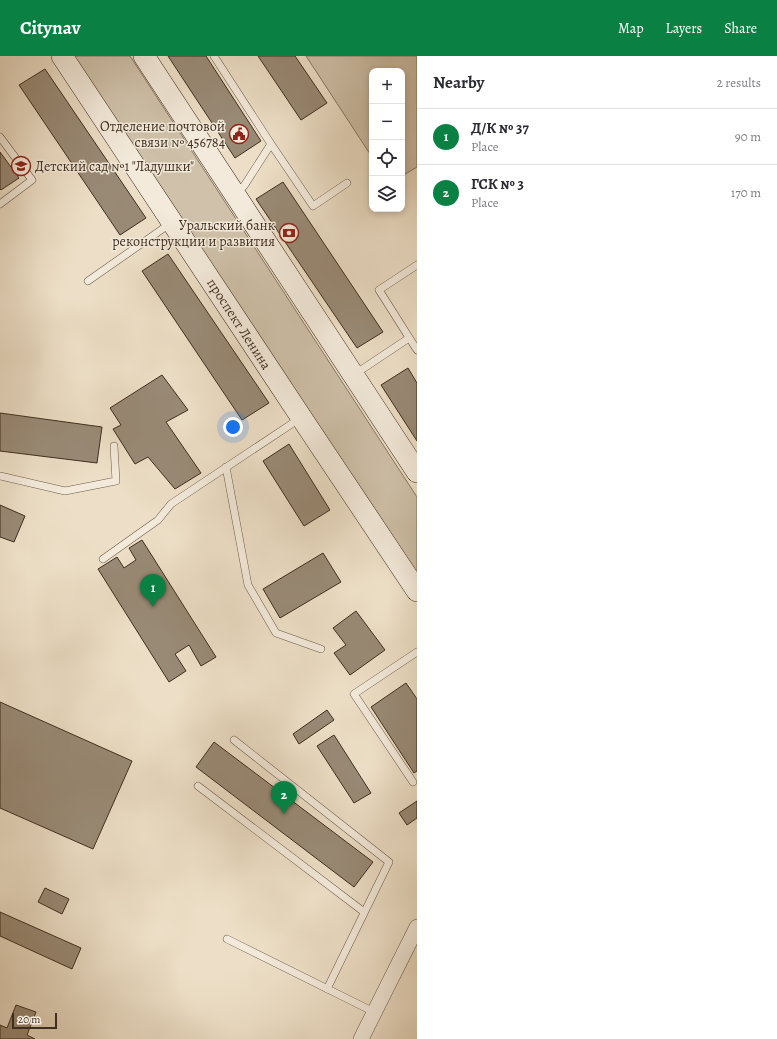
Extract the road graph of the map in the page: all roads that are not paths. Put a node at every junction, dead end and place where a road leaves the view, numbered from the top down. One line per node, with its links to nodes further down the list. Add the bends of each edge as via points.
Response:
1 (62, 56): 9 (street, проспект Ленина)
2 (144, 56): 7 (street)
3 (214, 56): 5 (lane)
4 (0, 137): 8 (lane, via 32,180)
5 (271, 144): 6 (lane, via 313,206); 7 (lane, via 244,186)
6 (348, 183)
7 (233, 193): 14 (street)
8 (0, 204)
9 (172, 222): 11 (lane); 15 (street, проспект Ленина)
10 (417, 265): 12 (lane, via 379,290)
11 (88, 281)
12 (409, 338): 13 (lane); 14 (lane)
13 (417, 350)
14 (353, 376): 18 (street)
15 (301, 418): 17 (lane); 21 (street, проспект Ленина)
16 (114, 446): 19 (lane, via 116,481 65,491)
17 (226, 467): 20 (lane, via 171,504 158,520); 22 (lane, via 248,585 276,633)
18 (417, 472)
19 (0, 476)
20 (103, 559)
21 (417, 590)
22 (320, 649)
23 (417, 652): 25 (lane, via 354,694)
24 (234, 740): 27 (lane, via 390,862)
25 (413, 782)
26 (198, 786): 27 (lane)
27 (364, 912): 30 (lane)
28 (415, 937): 31 (street)
29 (227, 939): 30 (lane)
30 (327, 989): 31 (lane)
31 (374, 1012): 32 (street)
32 (361, 1039)

